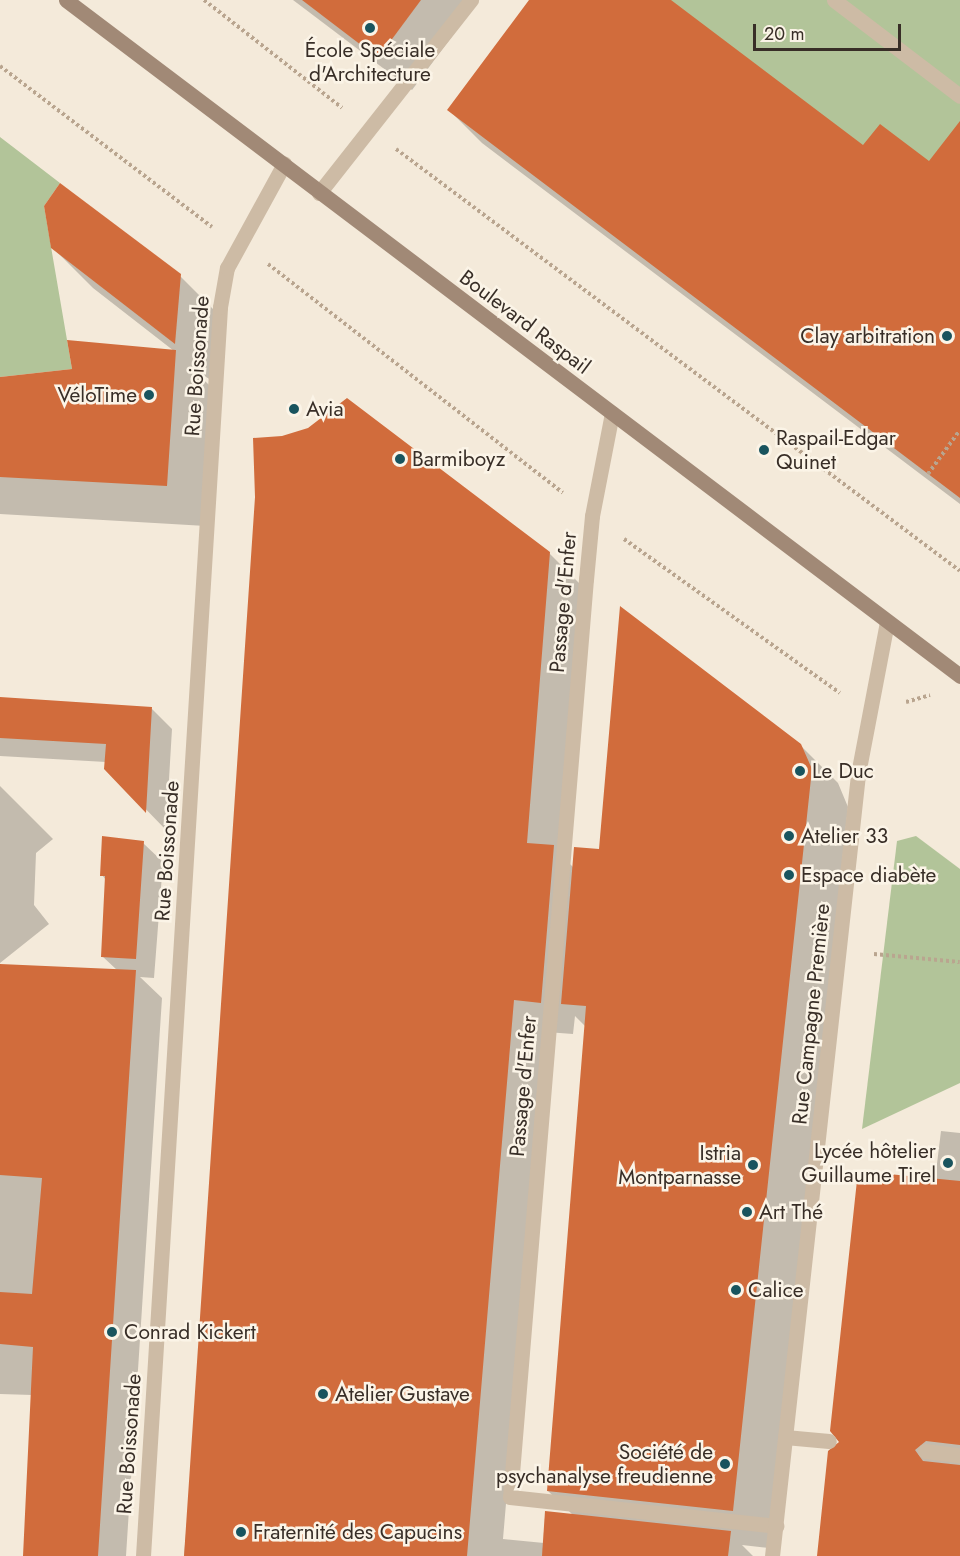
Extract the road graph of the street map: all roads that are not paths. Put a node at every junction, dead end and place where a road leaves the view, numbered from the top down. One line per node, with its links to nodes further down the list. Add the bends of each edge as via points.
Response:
1 (66, 0): 5 (main road, Boulevard Raspail)
2 (471, 0): 6 (street)
3 (834, 0): 4 (street)
4 (960, 96)
5 (284, 164): 6 (main road, Boulevard Raspail); 15 (street, Rue Boissonade, via 227,268 220,307)
6 (319, 193): 7 (main road, Boulevard Raspail)
7 (612, 413): 8 (main road, Boulevard Raspail); 14 (street, Passage d'Enfer, via 587,568 510,1497)
8 (887, 622): 9 (main road, Boulevard Raspail); 10 (street, Rue Campagne Première, via 858,774)
9 (960, 676)
10 (785, 1437): 11 (street); 14 (street, Rue Campagne Première)
11 (829, 1441)
12 (926, 1451): 13 (street)
13 (960, 1455)
14 (776, 1526): 16 (street, Rue Campagne Première)
15 (143, 1556)
16 (772, 1556)

